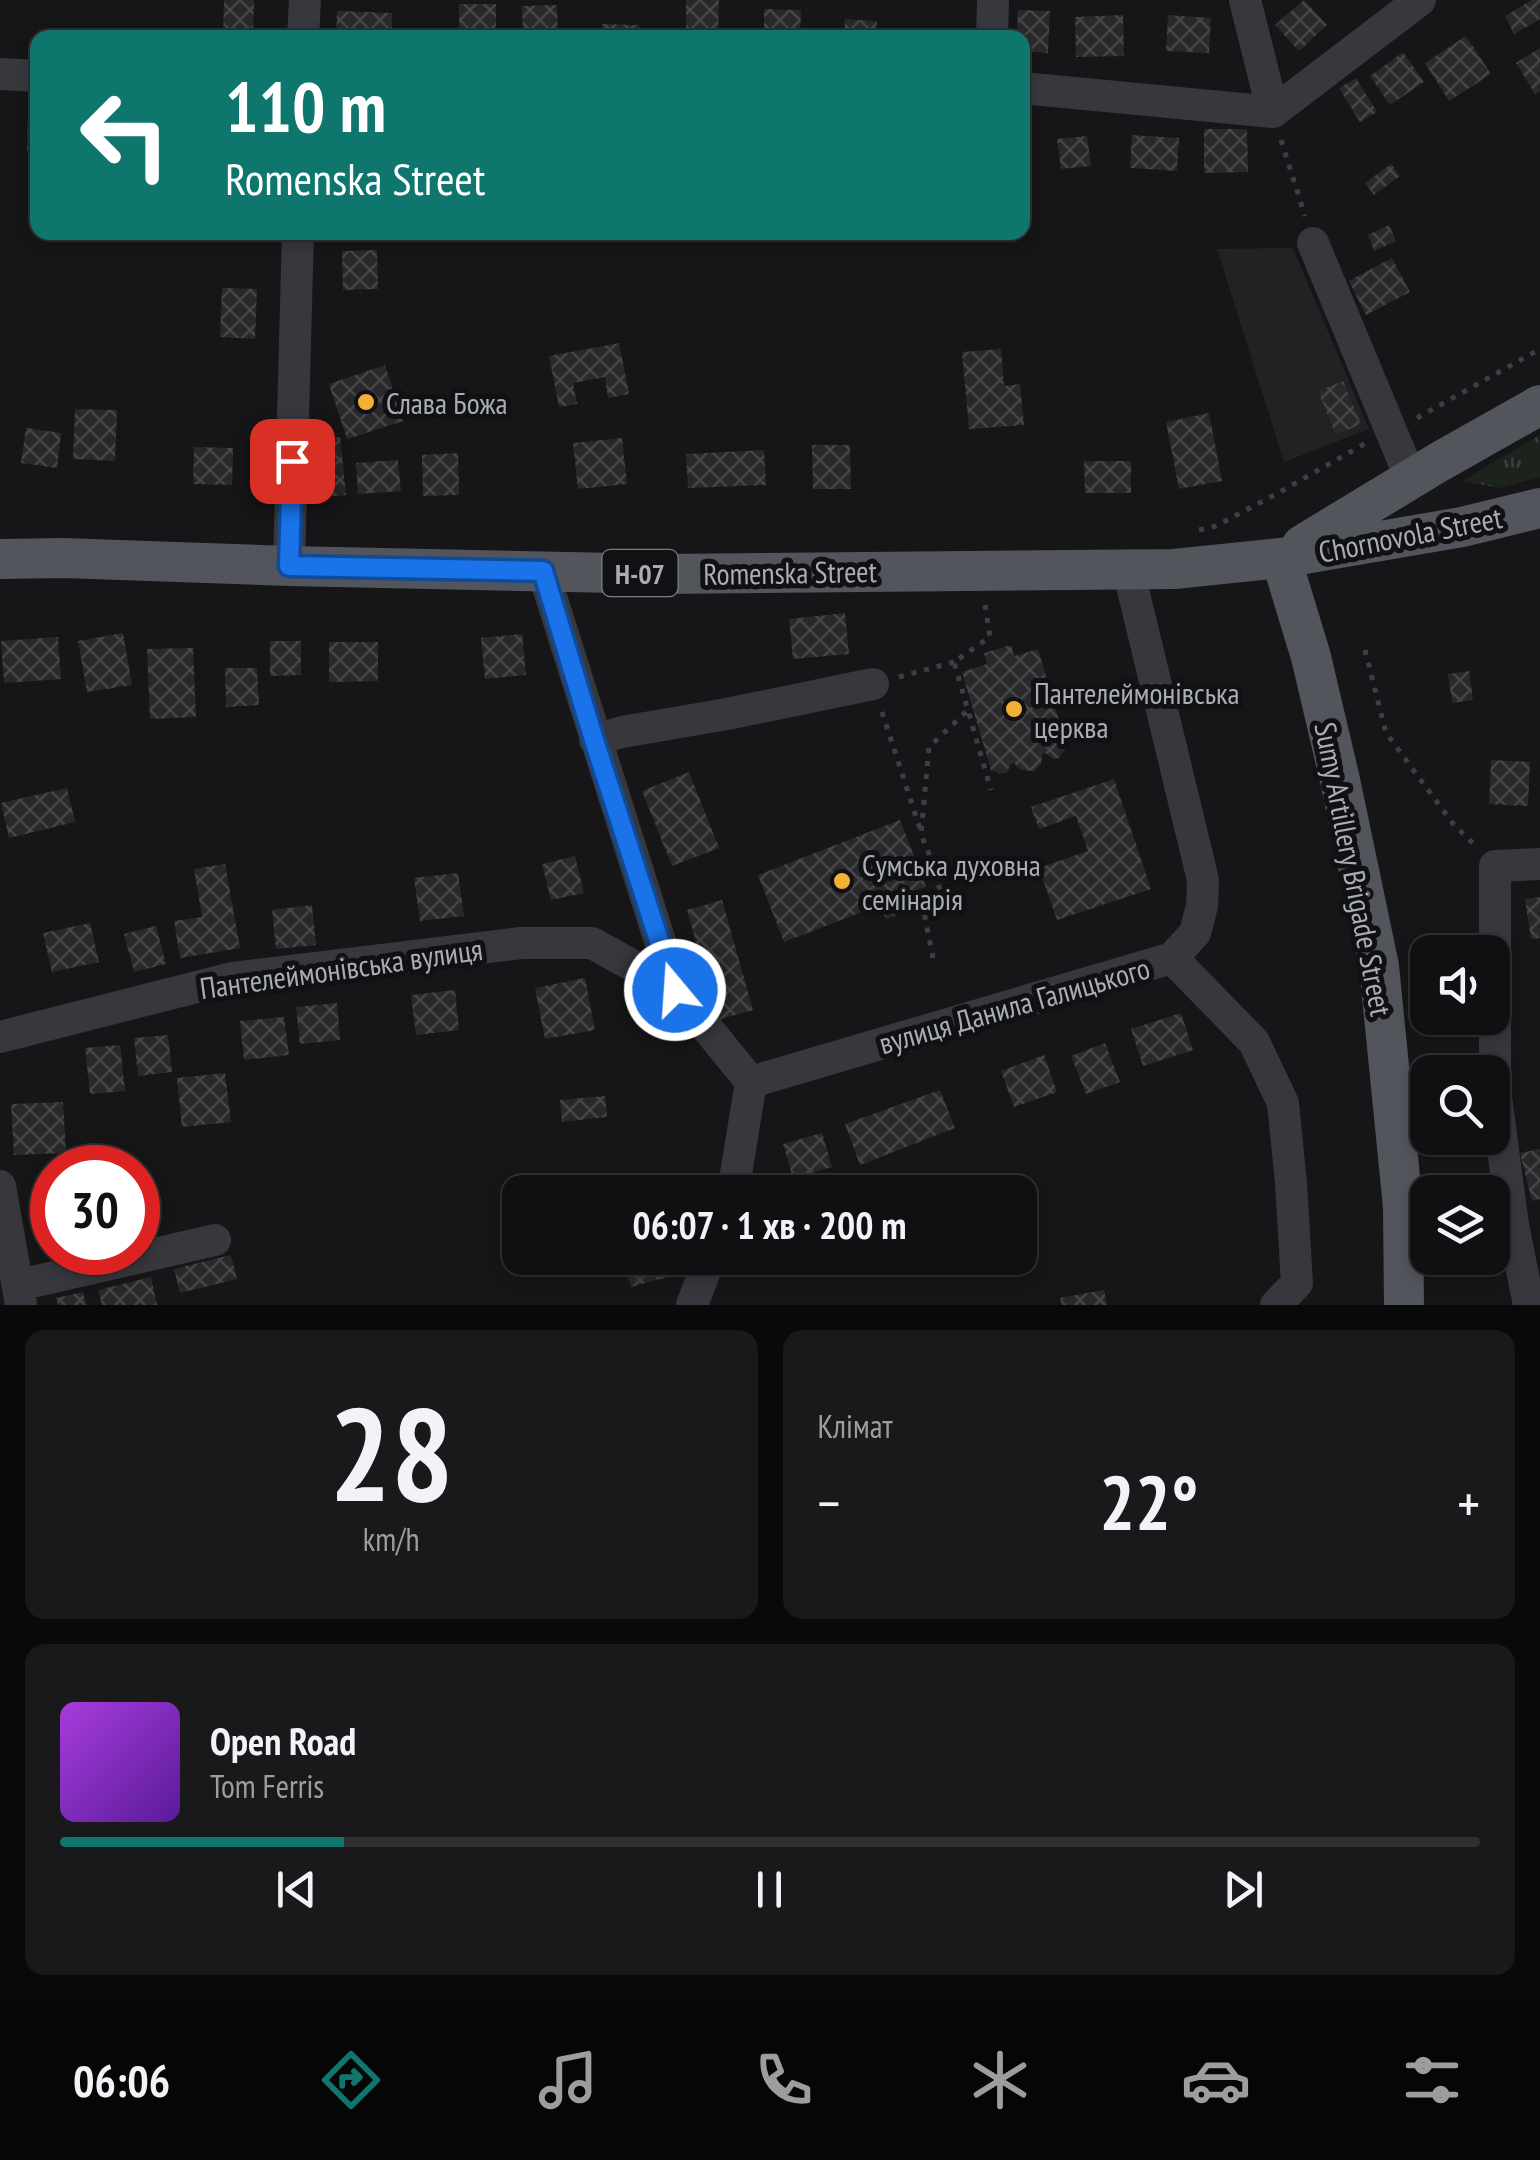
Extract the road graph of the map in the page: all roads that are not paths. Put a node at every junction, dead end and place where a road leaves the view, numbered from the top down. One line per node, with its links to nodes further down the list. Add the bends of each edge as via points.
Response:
1 (304, 0): 5 (street)
2 (992, 0): 6 (street)
3 (1245, 0): 10 (street)
4 (1420, 0): 10 (street)
5 (303, 30)
6 (992, 30)
7 (0, 74): 8 (street)
8 (30, 76)
9 (1030, 89): 10 (street)
10 (1273, 112)
11 (298, 240): 19 (street)
12 (1313, 243): 14 (street)
13 (1540, 405): 14 (main road, Н-07)
14 (1425, 470): 16 (main road, via 1430,512); 17 (main road, Н-07)
15 (1540, 508): 16 (main road, Chornovola Street)
16 (1462, 527): 17 (main road, Chornovola Street)
17 (1280, 558): 20 (main road, Romenska Street / Н-07); 37 (main road, Sumy Artillery Brigade Street, via 1316,675 1379,966 1403,1207)
18 (0, 559): 19 (main road, Romenska Street / Н-07)
19 (289, 566): 21 (main road, Romenska Street / Н-07)
20 (1128, 569): 21 (main road, Romenska Street / Н-07); 25 (street, вулиця Данила Галицького, via 1203,880 1195,933)
21 (543, 571): 23 (street)
22 (872, 684): 23 (street)
23 (594, 740): 26 (street)
24 (1540, 864): 31 (street, via 1496,866 1495,1090)
25 (1172, 958): 28 (street, вулиця Данила Галицького); 36 (street, via 1254,1042 1283,1103 1297,1283)
26 (675, 990): 27 (street, Пантелеймонівська вулиця, via 592,942 521,943 232,978); 28 (street)
27 (0, 1037)
28 (751, 1082): 29 (street)
29 (736, 1175)
30 (0, 1186): 34 (street)
31 (1526, 1222): 38 (street)
32 (215, 1240): 34 (street)
33 (703, 1275): 35 (street)
34 (20, 1295)
35 (692, 1305)
36 (1276, 1305)
37 (1404, 1305)
38 (1529, 1305)

